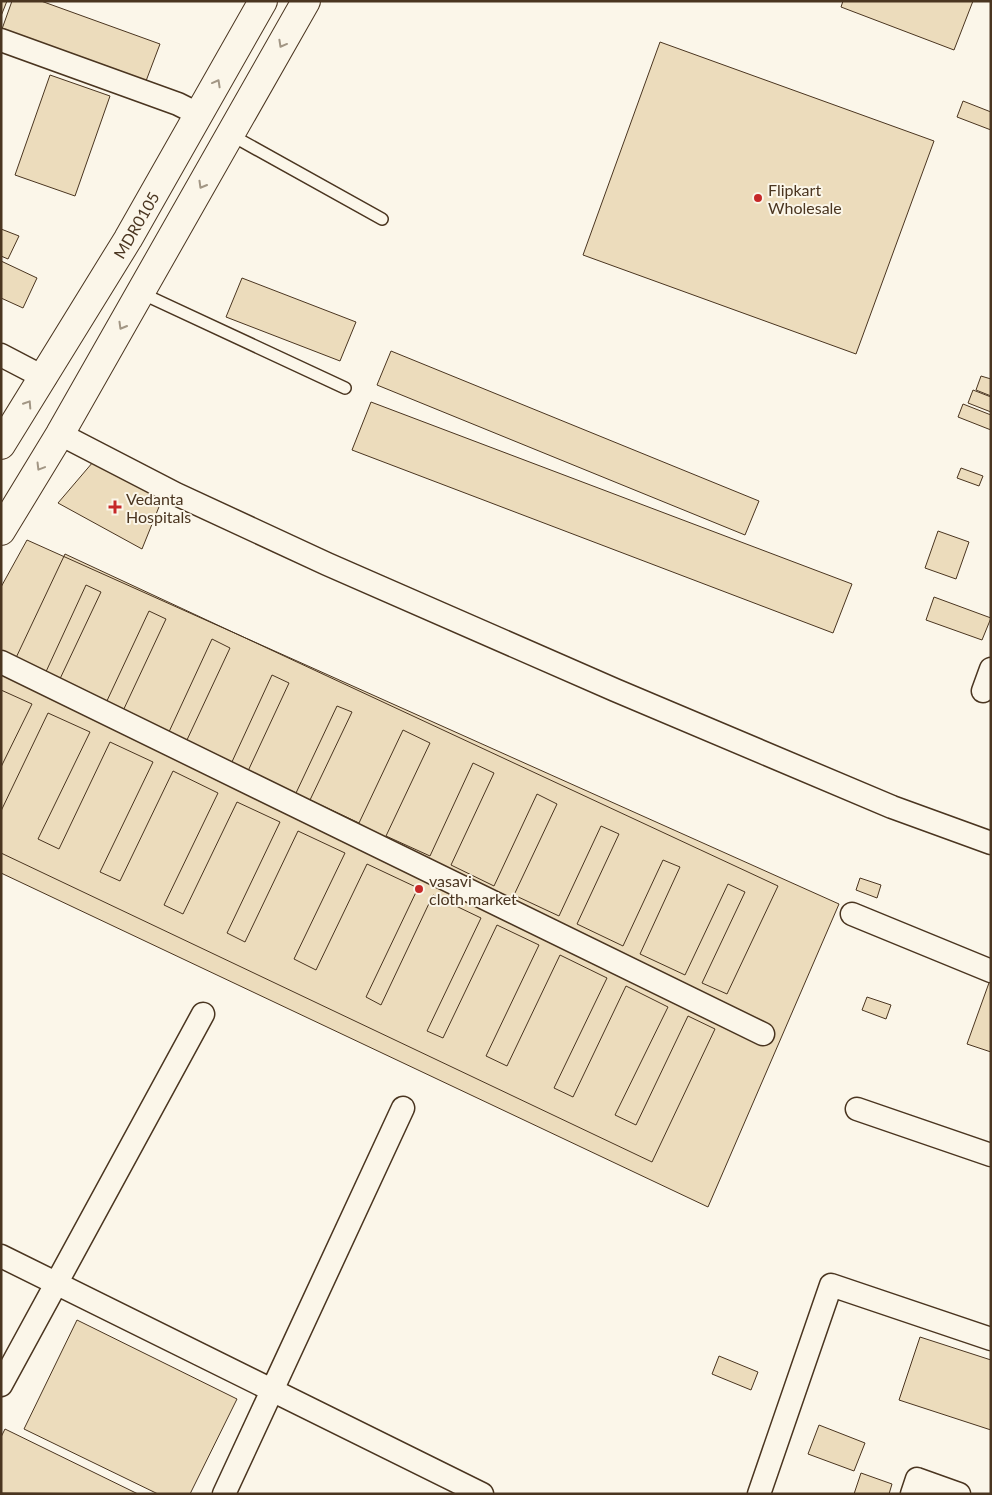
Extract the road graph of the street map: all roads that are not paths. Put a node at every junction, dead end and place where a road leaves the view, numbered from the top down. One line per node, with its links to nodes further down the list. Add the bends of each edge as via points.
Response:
1 (263, 1): 4 (main road, MDR0105, one-way to 1)
2 (306, 1): 5 (main road, one-way to 5)
3 (1, 40): 4 (street, via 178,104)
4 (200, 115): 9 (main road, MDR0105)
5 (231, 135): 6 (lane); 7 (main road, one-way to 7)
6 (382, 219)
7 (141, 293): 10 (lane); 11 (main road, one-way to 11)
8 (1, 355): 9 (street)
9 (45, 378): 12 (main road, MDR0105, one-way to 9)
10 (345, 388)
11 (60, 434): 13 (main road, one-way to 13); 17 (street, via 176,494 327,564 892,807)
12 (1, 445)
13 (1, 531)
14 (1, 662): 21 (street)
15 (991, 669): 16 (street)
16 (983, 691)
17 (991, 843)
18 (852, 914): 19 (street)
19 (991, 971)
20 (203, 1014): 26 (street)
21 (763, 1034)
22 (403, 1108): 29 (street)
23 (857, 1109): 24 (street)
24 (991, 1155)
25 (1, 1256): 26 (street)
26 (56, 1284): 28 (street); 29 (street)
27 (991, 1339): 32 (street, via 831,1285)
28 (1, 1384)
29 (272, 1390): 30 (street); 31 (street)
30 (224, 1494)
31 (482, 1494)
32 (760, 1494)
33 (912, 1494): 34 (street, via 917,1480)
34 (958, 1494)

